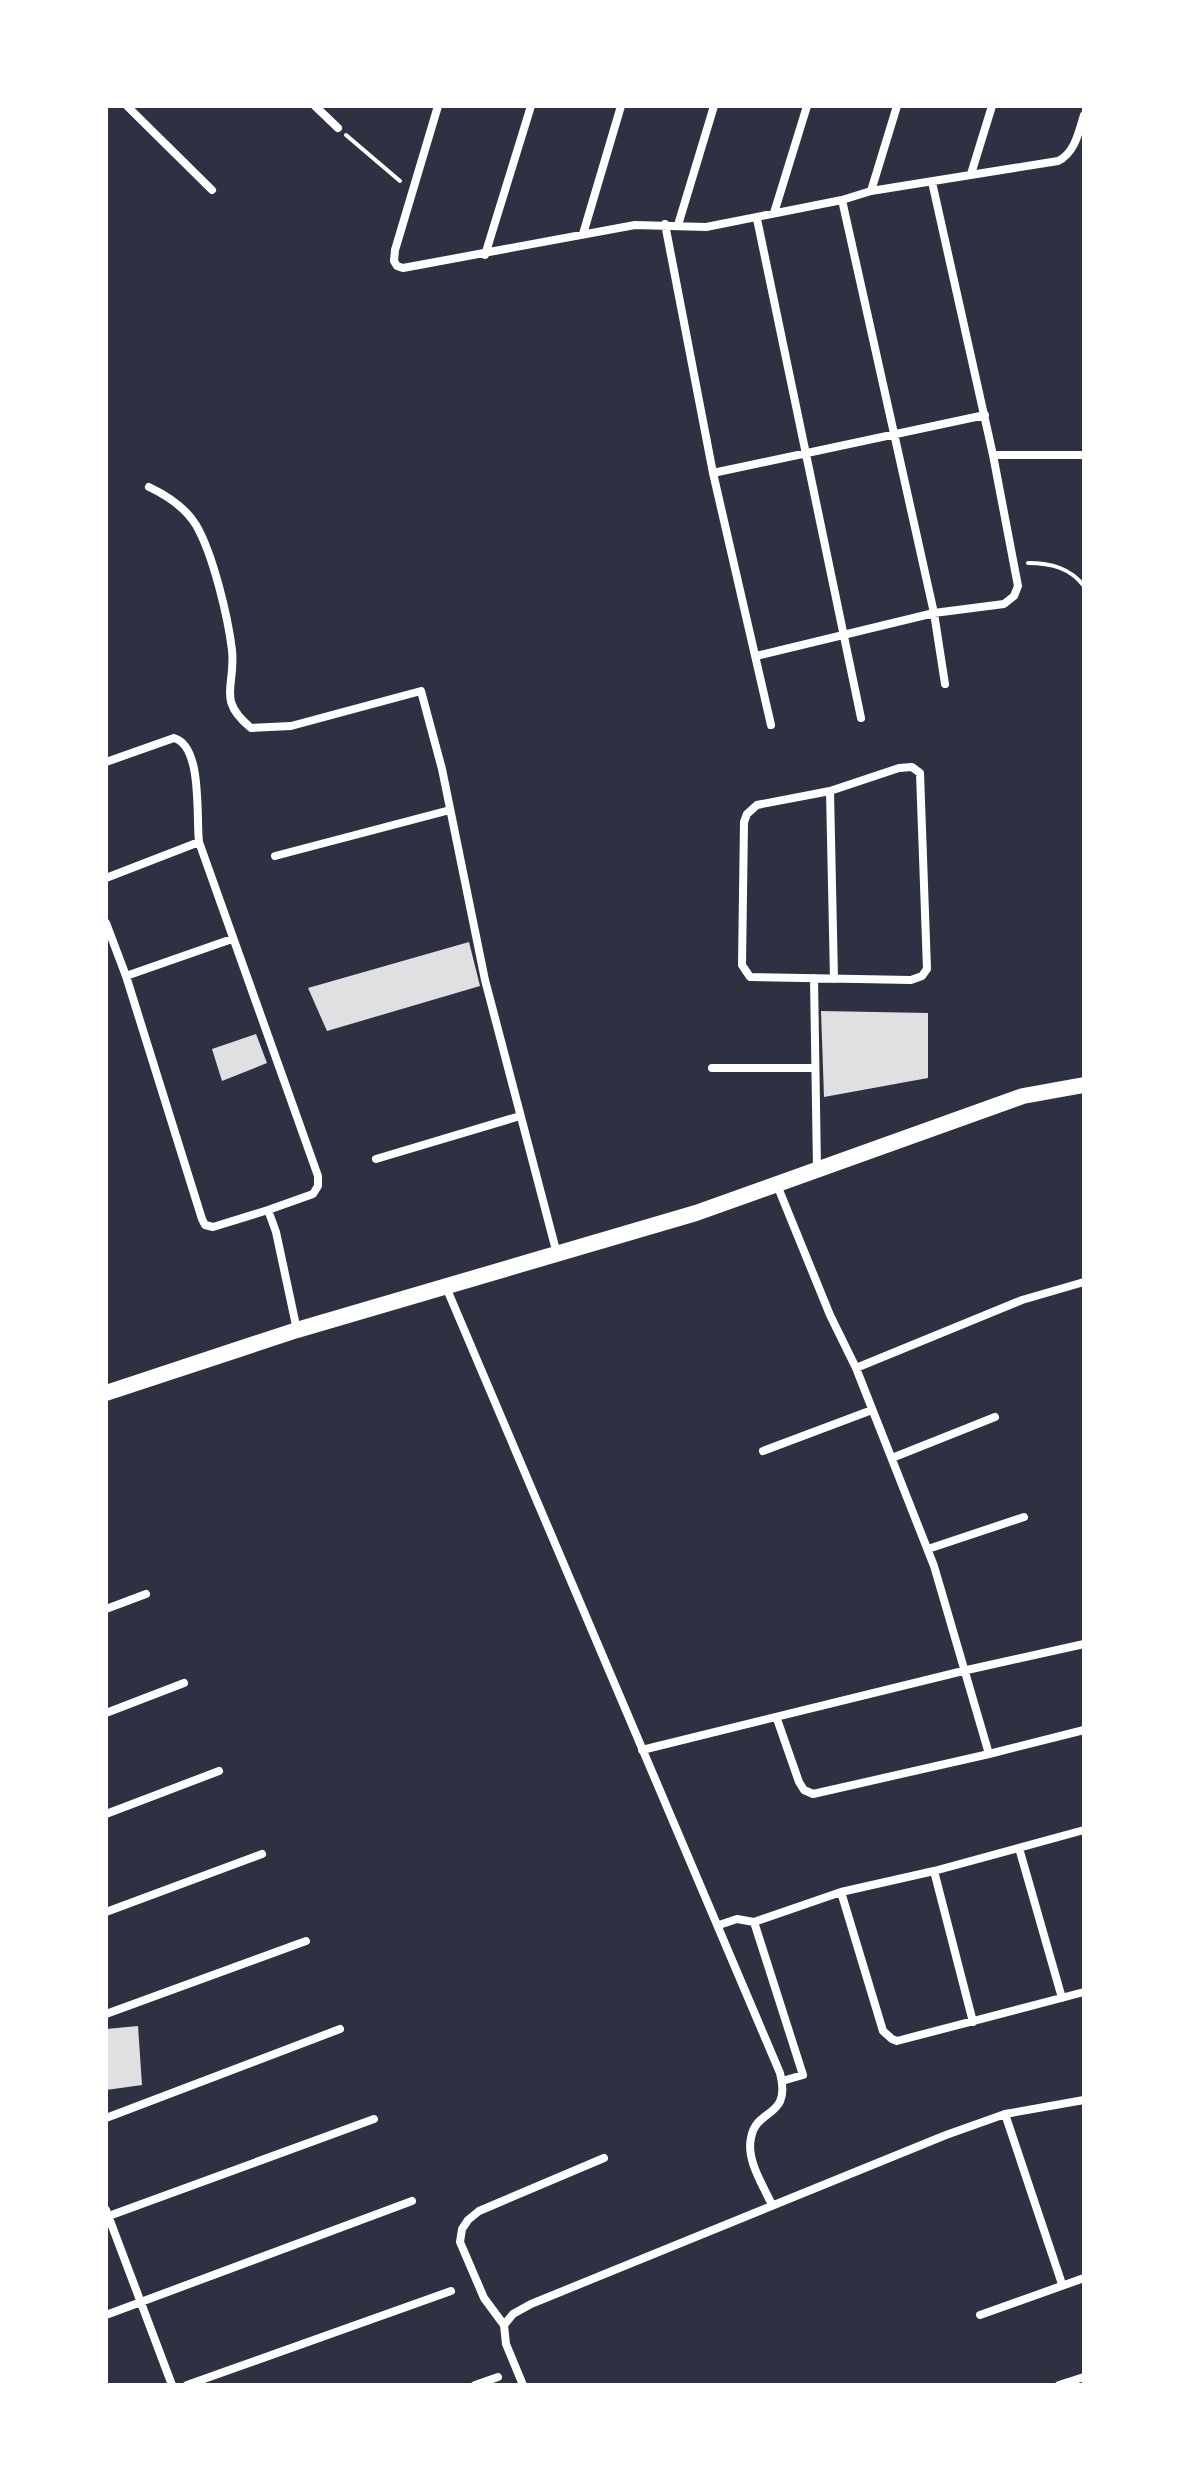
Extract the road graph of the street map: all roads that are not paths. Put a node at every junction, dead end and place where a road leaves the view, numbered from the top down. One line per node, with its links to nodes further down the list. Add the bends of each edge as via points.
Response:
1 (127, 106): 15 (street)
2 (315, 106): 11 (street)
3 (438, 106): 23 (street, via 394,261 403,268)
4 (531, 106): 23 (street)
5 (621, 106): 22 (street)
6 (714, 106): 21 (street)
7 (807, 106): 18 (street)
8 (897, 106): 16 (street)
9 (992, 106): 13 (street)
10 (1084, 115): 12 (street)
11 (338, 128)
12 (1081, 138): 13 (street, via 1062,159)
13 (971, 174): 14 (street)
14 (932, 182): 16 (street); 24 (street)
15 (212, 190)
16 (871, 191): 17 (street)
17 (842, 200): 18 (street); 25 (street)
18 (774, 213): 19 (street)
19 (757, 219): 21 (street, via 706,227); 26 (street)
20 (665, 224): 21 (street); 22 (street); 29 (street)
21 (678, 225)
22 (583, 234): 23 (street)
23 (485, 255)
24 (985, 415): 25 (street); 27 (street)
25 (894, 434): 26 (street); 31 (street)
26 (806, 453): 29 (street); 32 (street)
27 (993, 455): 28 (street); 31 (street, via 1018,586 1004,604)
28 (1084, 455)
29 (713, 473): 33 (street)
30 (149, 487): 39 (street, via 170,496 185,511 197,526 211,563 233,654 229,702 235,715 251,728 291,726 421,691)
31 (934, 613): 32 (street); 34 (street)
32 (842, 635): 33 (street); 35 (street)
33 (756, 656): 36 (street)
34 (945, 684)
35 (861, 718)
36 (771, 725)
37 (106, 762): 40 (street, via 180,740 197,784)
38 (830, 791): 46 (street, via 757,805 744,822 742,965 750,977); 47 (street); 47 (street, via 899,768 920,773 927,969 911,980)
39 (450, 810): 41 (street); 51 (street)
40 (199, 842): 42 (street); 44 (street)
41 (275, 856)
42 (106, 878)
43 (106, 923): 45 (street)
44 (232, 939): 45 (street); 55 (street, via 318,1176 313,1194)
45 (126, 976): 55 (street, via 205,1225)
46 (814, 978): 47 (street); 49 (street)
47 (834, 979)
48 (712, 1068): 49 (street)
49 (814, 1068): 53 (street)
50 (1084, 1085): 53 (main road, via 1023,1096)
51 (520, 1116): 52 (street); 56 (street)
52 (376, 1159)
53 (817, 1168): 54 (main road)
54 (777, 1185): 56 (main road); 60 (street)
55 (268, 1210): 59 (street)
56 (557, 1254): 58 (main road)
57 (1084, 1282): 60 (street, via 1022,1300)
58 (446, 1287): 59 (main road); 76 (street)
59 (297, 1330): 61 (main road)
60 (856, 1368): 62 (street)
61 (106, 1393)
62 (872, 1410): 64 (street); 65 (street)
63 (995, 1417): 65 (street)
64 (763, 1451)
65 (892, 1458): 67 (street)
66 (1024, 1517): 67 (street)
67 (928, 1549): 71 (street)
68 (146, 1594): 69 (street)
69 (106, 1609)
70 (1084, 1644): 71 (street)
71 (967, 1670): 74 (street); 77 (street)
72 (184, 1683): 73 (street)
73 (106, 1713)
74 (777, 1719): 76 (street); 77 (street, via 799,1782 813,1794)
75 (1084, 1730): 77 (street)
76 (642, 1750): 87 (street)
77 (989, 1754)
78 (219, 1771): 79 (street)
79 (106, 1814)
80 (1084, 1830): 81 (street)
81 (1019, 1848): 83 (street); 90 (street)
82 (262, 1854): 85 (street)
83 (934, 1871): 84 (street); 92 (street)
84 (841, 1892): 86 (street); 92 (street, via 886,2036 897,2041)
85 (106, 1912)
86 (754, 1922): 87 (street, via 737,1919); 94 (street, via 803,2075)
87 (719, 1925): 94 (street)
88 (306, 1941): 91 (street)
89 (1084, 1992): 90 (street)
90 (1062, 1998): 92 (street)
91 (106, 2014)
92 (973, 2022)
93 (340, 2029): 97 (street)
94 (782, 2081): 101 (street, via 779,2106 751,2136 756,2170)
95 (1084, 2100): 96 (street)
96 (1005, 2114): 101 (street); 104 (street)
97 (106, 2118)
98 (374, 2119): 102 (street)
99 (604, 2158): 109 (street, via 479,2211 462,2229 460,2242 484,2298)
100 (412, 2201): 106 (street)
101 (772, 2205): 109 (street, via 531,2304)
102 (107, 2214): 106 (street)
103 (1084, 2278): 104 (street)
104 (1062, 2284): 108 (street)
105 (451, 2291): 113 (street)
106 (141, 2302): 107 (street); 112 (street)
107 (106, 2315)
108 (980, 2315)
109 (504, 2325): 115 (street)
110 (498, 2377): 114 (street)
111 (1084, 2377): 116 (street)
112 (172, 2385)
113 (187, 2385)
114 (475, 2385)
115 (523, 2385)
116 (1059, 2385)

